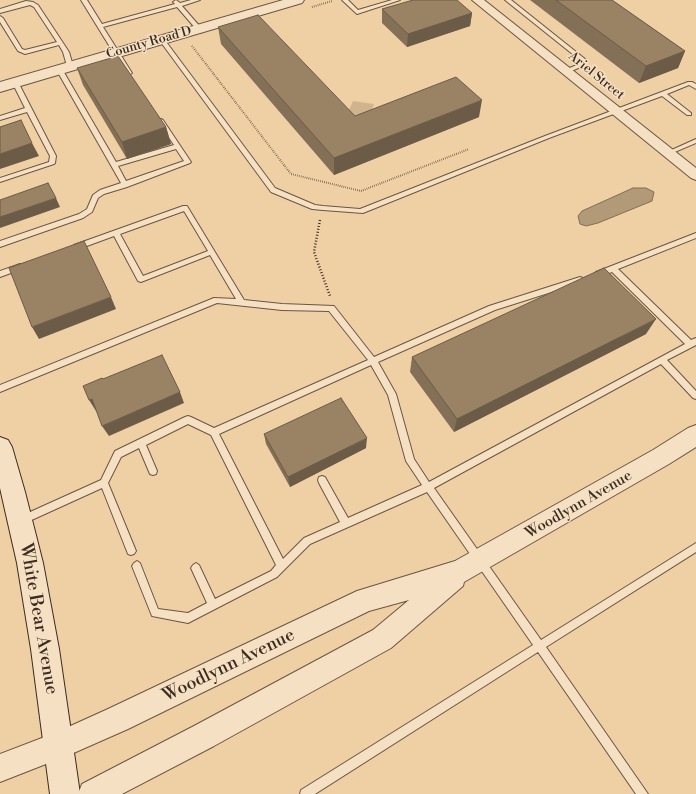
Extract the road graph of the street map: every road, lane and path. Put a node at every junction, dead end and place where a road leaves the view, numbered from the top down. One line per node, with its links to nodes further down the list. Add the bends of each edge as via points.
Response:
1 (84, 0): 11 (lane)
2 (197, 0): 8 (lane)
3 (295, 0): 12 (street, County Road D)
4 (345, 0): 5 (lane, via 357,12)
5 (397, 0)
6 (477, 0): 18 (street, Ariel Street)
7 (508, 0): 18 (lane, via 583,60 581,65)
8 (177, 2): 11 (lane); 12 (lane)
9 (0, 11): 14 (lane, via 31,3 36,6)
10 (0, 18): 14 (lane, via 20,50 25,52)
11 (101, 26): 16 (lane)
12 (199, 29): 13 (street, County Road D)
13 (162, 40): 16 (street, County Road D); 37 (lane, via 273,190)
14 (59, 43): 17 (lane, via 66,52)
15 (190, 43): 31 (path, via 291,174 361,191)
16 (118, 52): 17 (street, County Road D); 19 (lane)
17 (64, 68): 20 (street, County Road D); 33 (lane, via 83,110)
18 (567, 72): 25 (street, Ariel Street)
19 (132, 77)
20 (15, 82): 21 (street, County Road D); 24 (lane)
21 (0, 87)
22 (696, 87): 23 (lane, via 690,83)
23 (663, 94): 25 (lane); 27 (lane)
24 (29, 109): 28 (lane); 35 (lane, via 53,156 52,163)
25 (617, 112): 32 (street, Ariel Street); 37 (lane, via 361,211)
26 (156, 114): 30 (lane)
27 (689, 114)
28 (0, 118)
29 (696, 141): 32 (lane)
30 (178, 146): 33 (lane); 36 (lane, via 188,162)
31 (469, 149)
32 (668, 153): 34 (street, Ariel Street)
33 (114, 165): 36 (lane)
34 (696, 175)
35 (0, 180)
36 (125, 185): 40 (lane, via 98,194 90,210 81,216)
37 (322, 208): 47 (path, via 314,252 332,300)
38 (116, 233): 41 (lane); 42 (lane, via 185,208); 42 (lane, via 141,279)
39 (696, 235): 44 (lane)
40 (0, 244)
41 (65, 251)
42 (212, 252): 46 (lane)
43 (29, 264): 45 (lane)
44 (613, 269): 48 (lane); 50 (lane, via 492,308)
45 (0, 274)
46 (241, 302): 47 (lane, via 282,307); 51 (lane, via 217,300)
47 (331, 308): 50 (lane)
48 (693, 343): 49 (lane)
49 (662, 360): 52 (lane); 60 (lane)
50 (373, 361): 53 (lane); 60 (lane, via 392,394 410,461)
51 (0, 389)
52 (696, 396)
53 (214, 432): 55 (lane, via 188,420); 67 (lane)
54 (696, 435): 66 (street, Woodlynn Avenue)
55 (142, 443): 57 (lane); 59 (lane, via 118,454)
56 (0, 447): 61 (main road, White Bear Avenue)
57 (154, 471)
58 (322, 480): 62 (lane)
59 (104, 483): 61 (lane); 64 (lane)
60 (428, 487): 62 (lane); 66 (lane)
61 (19, 521): 71 (main road, White Bear Avenue, via 30,563)
62 (346, 524): 67 (lane, via 307,541)
63 (696, 547): 70 (lane)
64 (131, 551)
65 (137, 566): 69 (lane, via 155,613 188,618)
66 (470, 566): 70 (lane); 71 (street, Woodlynn Avenue, via 366,600); 74 (street, Woodlynn Avenue, via 382,639)
67 (282, 567): 69 (lane, via 274,574)
68 (196, 568): 69 (lane)
69 (212, 606)
70 (540, 646): 75 (lane); 76 (lane)
71 (59, 745): 72 (street, Woodlynn Avenue); 73 (main road, White Bear Avenue)
72 (0, 768)
73 (65, 794)
74 (92, 794)
75 (306, 794)
76 (643, 794)

